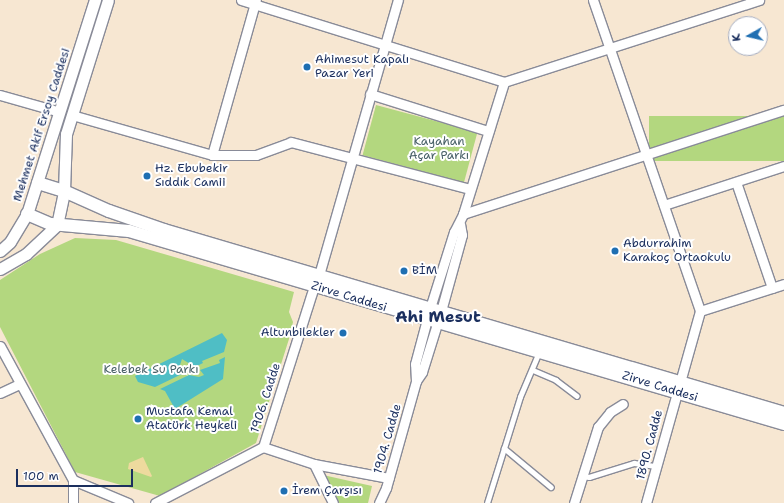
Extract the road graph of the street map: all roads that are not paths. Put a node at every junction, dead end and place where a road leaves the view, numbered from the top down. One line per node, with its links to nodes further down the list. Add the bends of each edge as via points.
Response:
1 (95, 0): 14 (street, Mehmet Akif Ersoy Caddesi)
2 (108, 0): 15 (street, Mehmet Akif Ersoy Caddesi)
3 (241, 0): 7 (street)
4 (398, 0): 8 (street, 1906. Cadde)
5 (593, 0): 9 (street)
6 (759, 0): 9 (street)
7 (256, 2): 8 (street); 17 (street)
8 (385, 44): 10 (street); 11 (street, 1906. Cadde)
9 (610, 49): 10 (street); 18 (street)
10 (504, 82): 16 (street, 1904. Cadde)
11 (370, 94): 16 (street); 19 (street, 1906. Cadde)
12 (0, 95): 14 (street)
13 (784, 110): 18 (street)
14 (60, 112): 22 (street, Mehmet Akif Ersoy Caddesi)
15 (72, 115): 17 (street); 24 (street, Mehmet Akif Ersoy Caddesi, via 64,146)
16 (488, 131): 23 (street, 1904. Cadde)
17 (212, 155): 19 (street, via 264,153 291,142)
18 (646, 155): 25 (street); 27 (street)
19 (352, 158): 23 (street); 31 (street, 1906. Cadde)
20 (784, 166): 21 (street)
21 (736, 182): 25 (street); 33 (street)
22 (38, 183): 24 (main road, Zirve Caddesi); 26 (street, Mehmet Akif Ersoy Caddesi)
23 (470, 189): 27 (street, 1904. Cadde)
24 (64, 191): 28 (street, Mehmet Akif Ersoy Caddesi); 31 (main road, Zirve Caddesi, via 109,211)
25 (664, 205): 35 (street)
26 (27, 214): 28 (main road, Zirve Caddesi); 29 (street, Mehmet Akif Ersoy Caddesi, via 10,242)
27 (463, 214): 34 (street, 1904. Cadde, via 460,224 462,235)
28 (57, 225): 30 (street, via 26,254); 31 (main road, Zirve Caddesi, via 129,231)
29 (0, 251)
30 (0, 269)
31 (316, 280): 34 (main road, Zirve Caddesi); 36 (main road, Zirve Caddesi); 47 (street, 1906. Cadde)
32 (784, 284): 33 (street)
33 (772, 288): 35 (street)
34 (436, 310): 36 (street, 1904. Cadde); 41 (main road, Zirve Caddesi)
35 (700, 311): 41 (street, 1890. Cadde)
36 (432, 322): 38 (main road, Zirve Caddesi); 52 (street, 1904. Cadde, via 415,364 416,381)
37 (0, 346): 40 (street)
38 (540, 350): 39 (lane); 41 (main road, Zirve Caddesi)
39 (532, 370): 43 (lane, via 556,380); 48 (lane, via 520,397)
40 (19, 384): 42 (street); 53 (street)
41 (678, 387): 45 (main road, Zirve Caddesi); 46 (main road, Zirve Caddesi); 50 (street, 1890. Cadde)
42 (0, 393)
43 (576, 396)
44 (623, 404): 51 (street, via 610,412 598,427)
45 (784, 413)
46 (784, 424)
47 (263, 447): 49 (street); 58 (street, 1906. Cadde)
48 (504, 448): 54 (lane); 61 (lane)
49 (314, 464): 52 (street); 59 (street)
50 (656, 466): 51 (lane, via 634,463 589,477); 56 (street, 1890. Cadde)
51 (582, 476): 62 (street)
52 (389, 478): 60 (street, 1904. Cadde)
53 (73, 480): 55 (street); 57 (street)
54 (551, 487)
55 (74, 502)
56 (648, 502)
57 (128, 503)
58 (155, 503)
59 (334, 503)
60 (379, 503)
61 (487, 503)
62 (574, 503)

